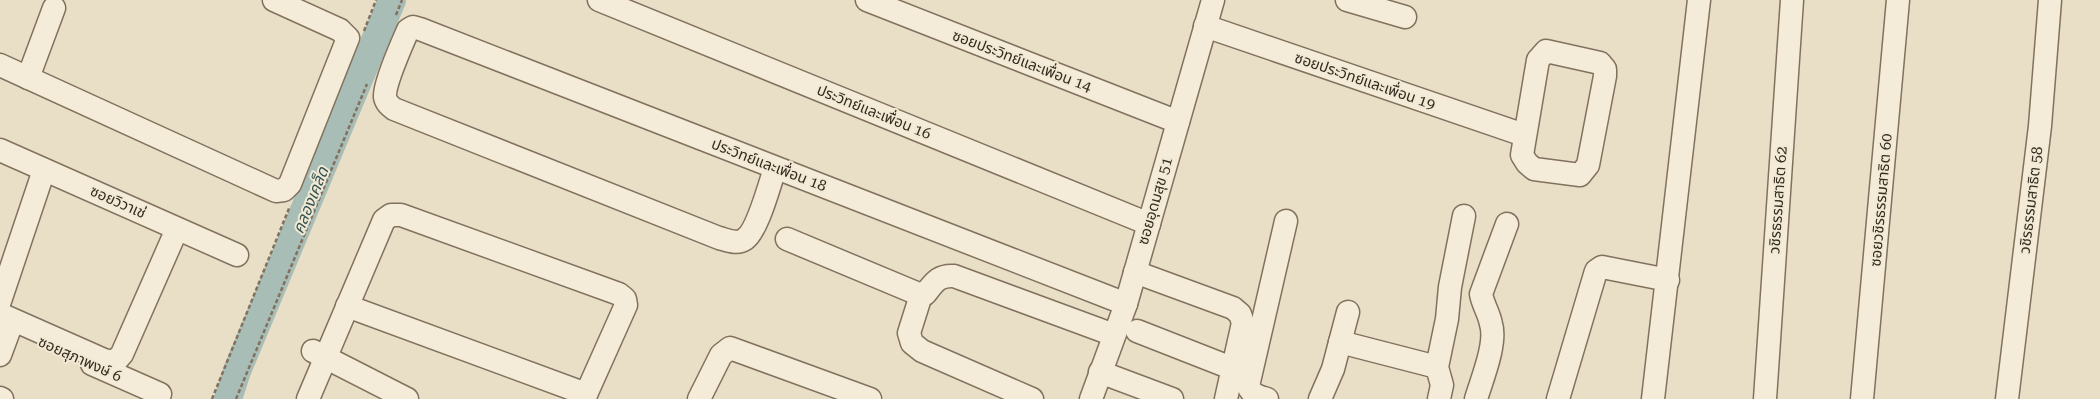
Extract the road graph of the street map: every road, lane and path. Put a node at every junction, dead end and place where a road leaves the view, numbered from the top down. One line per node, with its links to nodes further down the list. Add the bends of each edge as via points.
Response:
1 (274, 0): 17 (street, via 340,30 348,38 290,184 284,190 276,191)
2 (402, 0): 13 (path)
3 (599, 0): 25 (street, ประวิทย์และเพื่อน 16)
4 (867, 0): 18 (street, ซอยประวิทย์และเพื่อน 14)
5 (1213, 0): 14 (street, ซอยอุดมสุข 51)
6 (1347, 0): 12 (street)
7 (1699, 0): 31 (street)
8 (1792, 0): 63 (street, วชิรธรรมสาธิต 62)
9 (1898, 0): 64 (street, ซอยวชิรธรรมสาธิต 60)
10 (2050, 0): 65 (street, วชิรธรรมสาธิต 58, via 2040,126)
11 (54, 8): 17 (street)
12 (1405, 17)
13 (404, 22): 21 (street, ประวิทย์และเพื่อน 18); 21 (street, via 408,30 391,74 385,97 388,105 719,238 736,242 744,240 753,231)
14 (1205, 26): 18 (street, ซอยอุดมสุข 51); 19 (street, ซอยประวิทย์และเพื่อน 19)
15 (0, 65): 17 (street)
16 (370, 77): 48 (path)
17 (28, 78)
18 (1178, 122): 25 (street, ซอยอุดมสุข 51)
19 (1524, 135): 19 (street, via 1522,155 1530,167 1576,176 1583,172 1588,165 1605,76 1600,63 1550,51 1543,53 1538,60)
20 (0, 150): 22 (street, ซอยวิวาเช่)
21 (775, 168): 34 (street, ประวิทย์และเพื่อน 18)
22 (44, 170): 27 (street, ซอยวิวาเช่); 33 (street)
23 (1464, 216): 43 (street)
24 (1286, 221): 57 (street, via 1248,386 1250,392)
25 (1149, 224): 30 (street, ซอยอุดมสุข 51)
26 (1507, 224): 60 (street, via 1481,294 1493,337)
27 (177, 228): 29 (street, ซอยวิวาเช่); 37 (street, via 122,354 115,362)
28 (787, 239): 32 (street)
29 (237, 255)
30 (1135, 272): 34 (street, ซอยอุดมสุข 51); 44 (street, via 1232,308 1240,314 1243,323)
31 (1668, 280): 61 (street, via 1602,268 1596,271); 62 (street)
32 (921, 295): 39 (street, via 936,280 945,275 954,276); 53 (street, via 908,334 912,343 922,351)
33 (0, 301)
34 (1126, 304): 39 (street, ซอยอุดมสุข 51)
35 (347, 306): 41 (street); 47 (street); 47 (street, via 384,220 391,215 401,215 619,294 626,305)
36 (1348, 312): 40 (street)
37 (3, 322): 42 (street); 46 (street, ซอยสุภาพงษ์ 6)
38 (1137, 332): 44 (street)
39 (1114, 335): 45 (street, ซอยอุดมสุข 51)
40 (1340, 342): 43 (street); 58 (street, via 1334,369)
41 (319, 354): 49 (street); 50 (street)
42 (0, 355)
43 (1437, 367): 59 (street, via 1442,385)
44 (1234, 369): 56 (street)
45 (1100, 372): 54 (street, ซอยอุดมสุข 51); 55 (street)
46 (160, 394)
47 (585, 396)
48 (236, 399)
49 (308, 399)
50 (407, 399)
51 (699, 399): 52 (street, via 722,355 730,348)
52 (870, 399)
53 (1032, 399)
54 (1091, 399)
55 (1172, 399)
56 (1226, 399)
57 (1267, 399)
58 (1320, 399)
59 (1439, 399)
60 (1476, 399)
61 (1558, 399)
62 (1653, 399)
63 (1764, 399)
64 (1862, 399)
65 (2007, 399)

